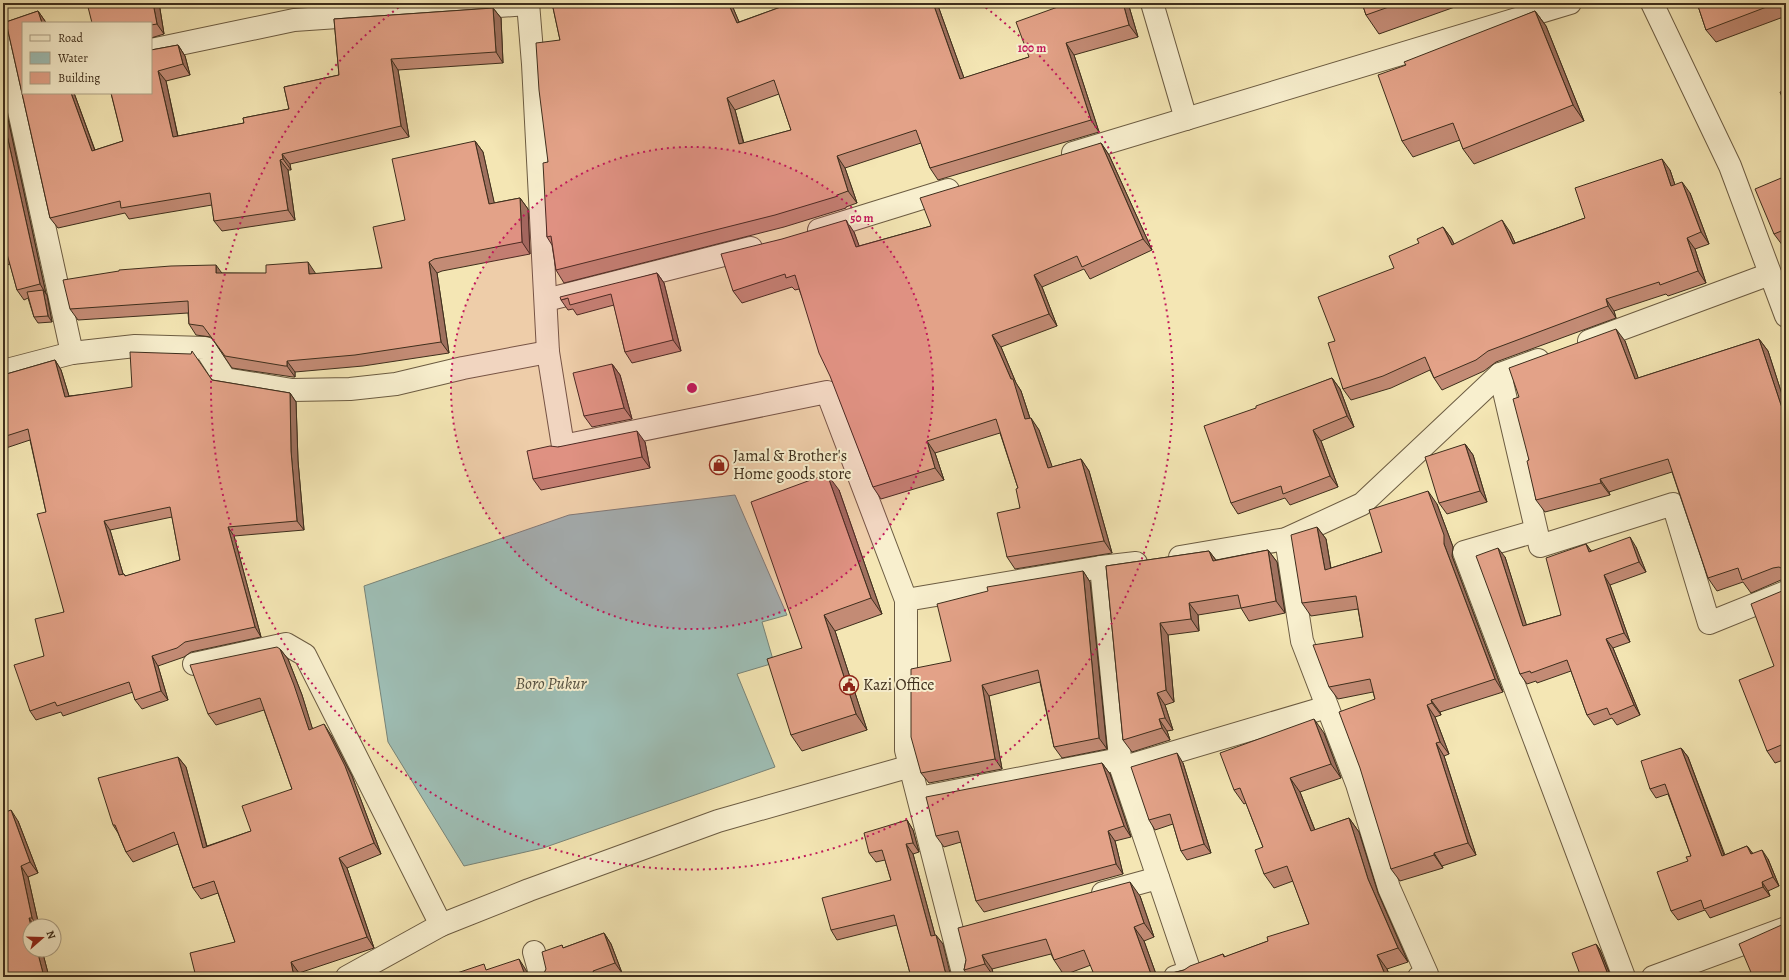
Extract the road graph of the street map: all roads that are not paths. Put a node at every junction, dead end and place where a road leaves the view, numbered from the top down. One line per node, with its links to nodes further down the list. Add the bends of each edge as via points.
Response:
1 (528, 3): 6 (street, via 294,20); 14 (street)
2 (1152, 3): 8 (street)
3 (1570, 3): 8 (street)
4 (1652, 3): 13 (street, via 1730,166)
5 (3, 38): 7 (street)
6 (152, 50)
7 (13, 80): 17 (street)
8 (1186, 119): 9 (street)
9 (1051, 160)
10 (968, 185): 11 (street)
11 (802, 235)
12 (771, 243): 14 (street)
13 (1770, 274): 15 (street); 19 (street)
14 (546, 300): 16 (street)
15 (1786, 316)
16 (548, 352): 17 (street, via 396,384 350,389 292,390 225,379 204,348 136,346); 24 (street, via 563,446 827,392)
17 (72, 353): 18 (street)
18 (3, 371)
19 (1500, 374): 20 (street); 21 (street, via 1362,504)
20 (1536, 531): 23 (street, via 1540,546 1673,504 1709,623); 40 (street, via 1464,552)
21 (1286, 539): 22 (street); 26 (street, via 1302,641)
22 (1101, 567): 24 (street); 27 (street)
23 (1786, 592)
24 (906, 600): 28 (street, via 906,750)
25 (194, 664): 32 (street, via 286,644 305,655)
26 (1327, 707): 27 (street); 39 (street, via 1356,784 1389,888 1427,974)
27 (1120, 763): 29 (street); 30 (street)
28 (910, 766): 29 (street); 32 (street, via 718,821)
29 (919, 798): 37 (street, via 961,931)
30 (1158, 878): 31 (street); 38 (street, via 1190,972)
31 (1082, 899)
32 (441, 925): 35 (street)
33 (1786, 928): 41 (street)
34 (534, 952): 36 (street)
35 (347, 977)
36 (541, 977)
37 (964, 977)
38 (1175, 977)
39 (1419, 977)
40 (1624, 977)
41 (1653, 977)

